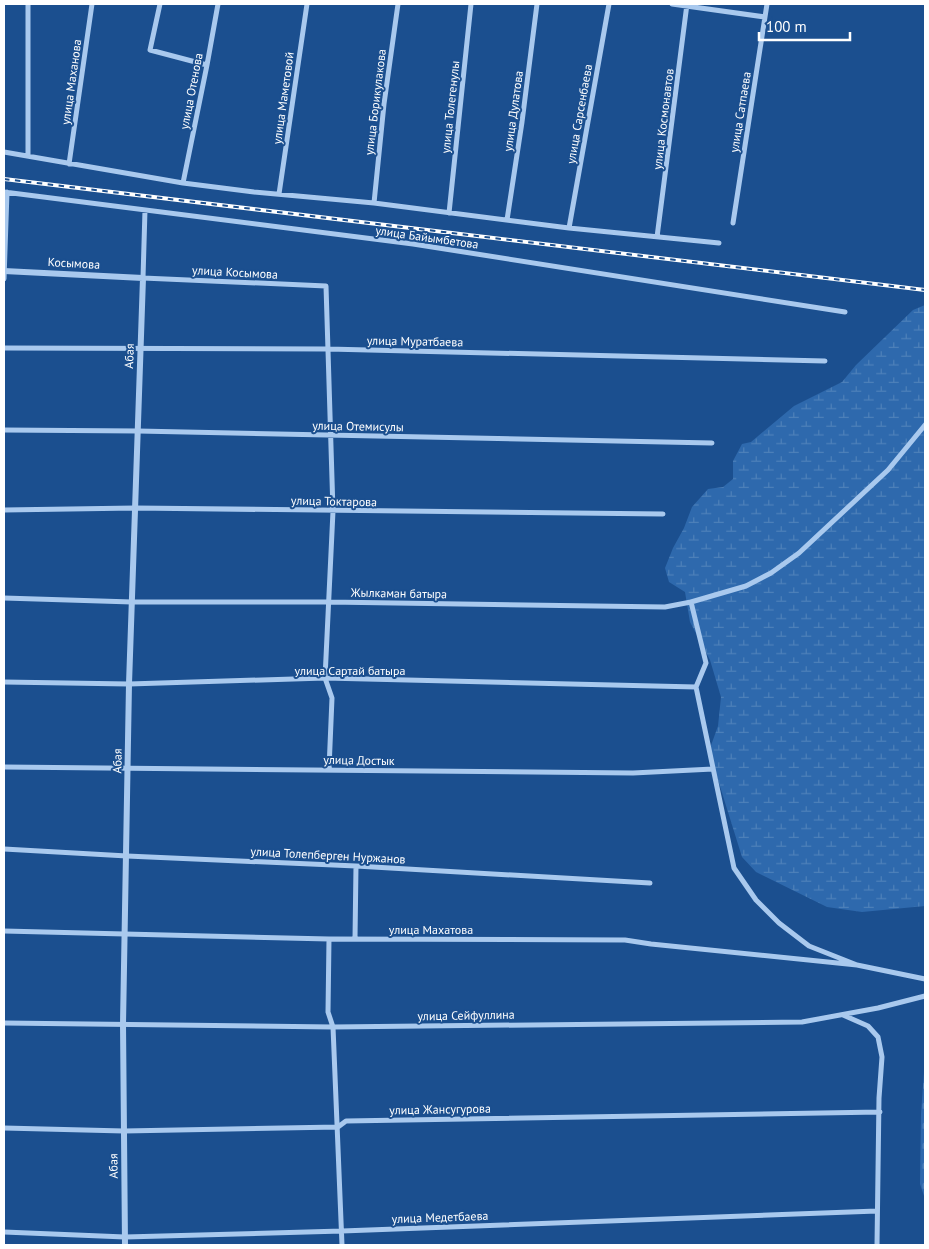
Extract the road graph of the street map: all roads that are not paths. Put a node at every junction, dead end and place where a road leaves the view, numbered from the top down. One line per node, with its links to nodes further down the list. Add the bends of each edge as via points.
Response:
1 (28, 4): 16 (street)
2 (92, 4): 17 (street, улица Маханова)
3 (160, 4): 14 (street, via 150,50)
4 (218, 4): 14 (street, улица Отенова)
5 (307, 4): 20 (street, улица Маметовой)
6 (398, 4): 21 (street, улица Борикулакова)
7 (471, 4): 23 (street, улица Толегенулы)
8 (537, 4): 24 (street, улица Дулатова)
9 (609, 4): 26 (street, улица Сарсенбаева)
10 (672, 4): 12 (street)
11 (768, 4): 13 (street, улица Сатпаева)
12 (687, 5): 13 (street); 27 (street, улица Космонавтов)
13 (765, 18): 25 (street, улица Сатпаева)
14 (207, 65): 18 (street, улица Отенова)
15 (4, 152): 16 (street)
16 (28, 156): 17 (street)
17 (69, 164): 18 (street)
18 (183, 183): 20 (street)
19 (6, 192): 22 (street, улица Байымбетова); 29 (street)
20 (279, 194): 21 (street)
21 (374, 203): 23 (street)
22 (145, 210): 30 (street); 32 (street, улица Байымбетова, via 413,244)
23 (449, 213): 24 (street)
24 (507, 220): 26 (street)
25 (734, 223)
26 (569, 228): 27 (street)
27 (658, 237): 28 (street)
28 (719, 243)
29 (4, 271): 30 (street, Косымова); 31 (street)
30 (143, 278): 34 (street, Абая); 35 (street, улица Косымова, via 326,286)
31 (4, 279)
32 (845, 312)
33 (4, 348): 34 (street, улица Муратбаева)
34 (141, 348): 35 (street, улица Муратбаева); 39 (street, Абая)
35 (328, 349): 36 (street, улица Муратбаева); 40 (street)
36 (825, 361)
37 (925, 425): 49 (street, Жылкаман батыра, via 888,470 799,553 746,586)
38 (4, 430): 39 (street, улица Отемисулы)
39 (138, 431): 40 (street, улица Отемисулы); 42 (street, Абая)
40 (331, 436): 41 (street, улица Отемисулы); 44 (street)
41 (712, 443)
42 (135, 508): 43 (street, улица Токтарова); 44 (street, улица Токтарова); 47 (street, Абая)
43 (4, 510)
44 (333, 511): 45 (street, улица Токтарова); 48 (street)
45 (663, 514)
46 (4, 598): 47 (street, Жылкаман батыра)
47 (132, 602): 48 (street, Жылкаман батыра); 52 (street, Абая)
48 (330, 602): 49 (street, Жылкаман батыра, via 665,606); 50 (street)
49 (691, 602): 53 (street, via 706,663)
50 (325, 678): 52 (street, улица Сартай батыра); 53 (street, улица Сартай батыра); 57 (street, via 332,698)
51 (4, 682): 52 (street, улица Сартай батыра)
52 (129, 684): 55 (street, Абая)
53 (696, 686): 56 (street)
54 (4, 767): 55 (street, улица Достык)
55 (128, 767): 57 (street, улица Достык); 59 (street, Абая)
56 (713, 768): 57 (street, улица Достык, via 633,773); 66 (street, via 734,868 756,900 809,946)
57 (329, 770)
58 (4, 849): 59 (street, улица Толепберген Нуржанов)
59 (126, 856): 60 (street, улица Толепберген Нуржанов); 63 (street, Абая)
60 (356, 866): 61 (street, улица Толепберген Нуржанов); 65 (street)
61 (650, 883)
62 (4, 931): 63 (street, улица Махатова)
63 (125, 934): 64 (street, улица Махатова); 71 (street, Абая)
64 (329, 938): 65 (street, улица Махатова); 72 (street, via 328,1012)
65 (355, 938): 66 (street, улица Махатова, via 625,940)
66 (857, 965): 67 (street)
67 (925, 979)
68 (925, 996): 69 (street, улица Сейфуллина)
69 (843, 1014): 72 (street, улица Сейфуллина, via 802,1022); 73 (street, via 868,1026 878,1037 882,1057)
70 (4, 1023): 71 (street, улица Сейфуллина)
71 (123, 1024): 72 (street, улица Сейфуллина); 76 (street, Абая)
72 (333, 1027): 75 (street)
73 (880, 1112): 75 (street, улица Жансугурова, via 346,1121); 77 (street)
74 (4, 1128): 76 (street, улица Жансугурова)
75 (338, 1128): 76 (street, улица Жансугурова); 78 (street)
76 (124, 1130): 80 (street, Абая)
77 (877, 1210): 78 (street, улица Медетбаева); 83 (street)
78 (342, 1231): 80 (street, улица Медетбаева); 82 (street)
79 (4, 1232): 80 (street, улица Медетбаева)
80 (125, 1238): 81 (street, Абая)
81 (125, 1245)
82 (342, 1245)
83 (877, 1245)

